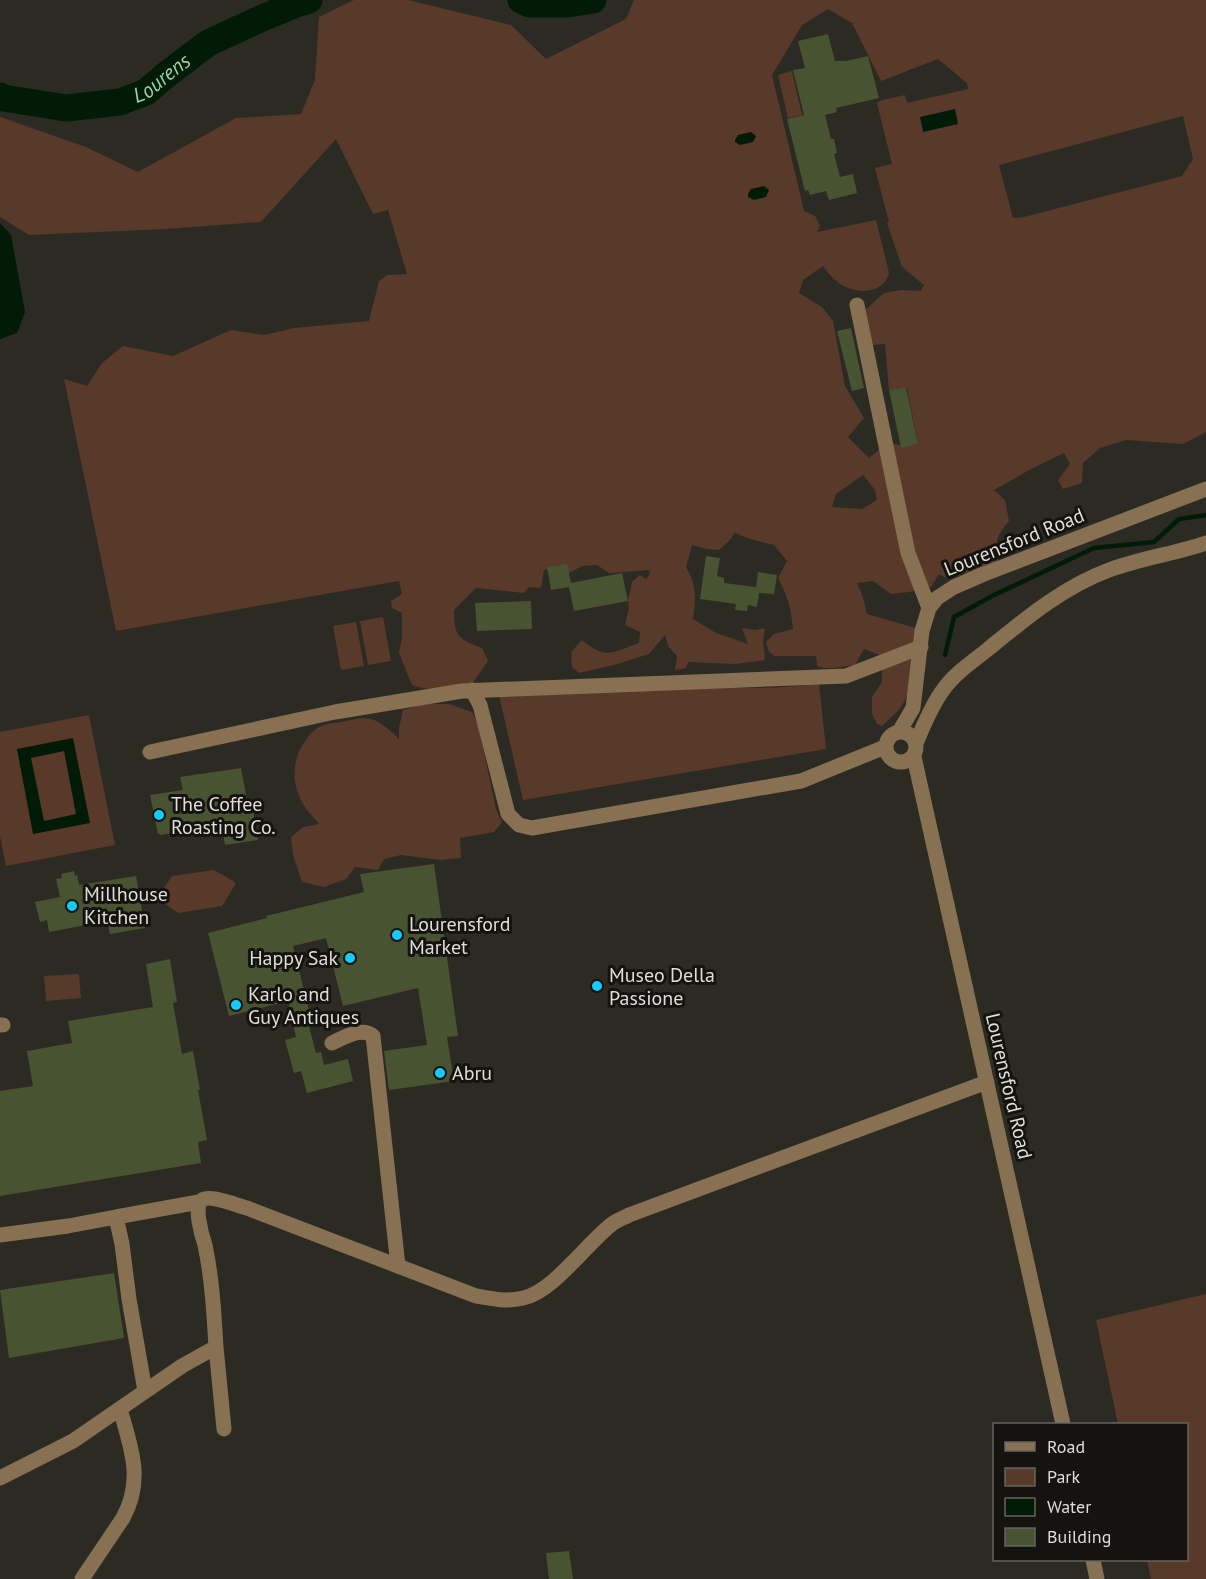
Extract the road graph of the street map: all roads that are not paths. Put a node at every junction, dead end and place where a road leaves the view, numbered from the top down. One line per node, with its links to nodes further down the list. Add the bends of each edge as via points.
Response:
1 (857, 305): 4 (street, via 908,553)
2 (1206, 489): 4 (street, Lourensford Road, via 954,587)
3 (1206, 543): 9 (street, via 1107,571 1059,595 1018,624 944,689)
4 (929, 608): 5 (street)
5 (921, 647): 6 (street, via 846,676); 7 (street, via 913,708)
6 (472, 690): 8 (street, via 480,705 508,814 519,825 532,828 801,781); 10 (street, via 335,712)
7 (899, 732): 8 (street, via 892,734); 9 (street, via 913,737)
8 (885, 747): 9 (street, via 891,759 903,763 909,761)
9 (915, 750): 12 (street, Lourensford Road)
10 (150, 752)
11 (332, 1043): 16 (street, via 363,1032 373,1036)
12 (987, 1082): 16 (street, via 629,1215 613,1223 553,1280 525,1298 496,1300 476,1296); 20 (street, Lourensford Road)
13 (199, 1202): 14 (street); 16 (street, via 218,1199 247,1208); 17 (street)
14 (116, 1217): 15 (street); 18 (street)
15 (0, 1235)
16 (398, 1266)
17 (216, 1347): 18 (street); 21 (street)
18 (145, 1391): 19 (street)
19 (120, 1409): 22 (street, via 73,1441); 24 (street, via 134,1464 134,1490 123,1518)
20 (1063, 1423)
21 (224, 1429)
22 (0, 1478)
23 (1093, 1561): 25 (street)
24 (82, 1579)
25 (1097, 1579)

